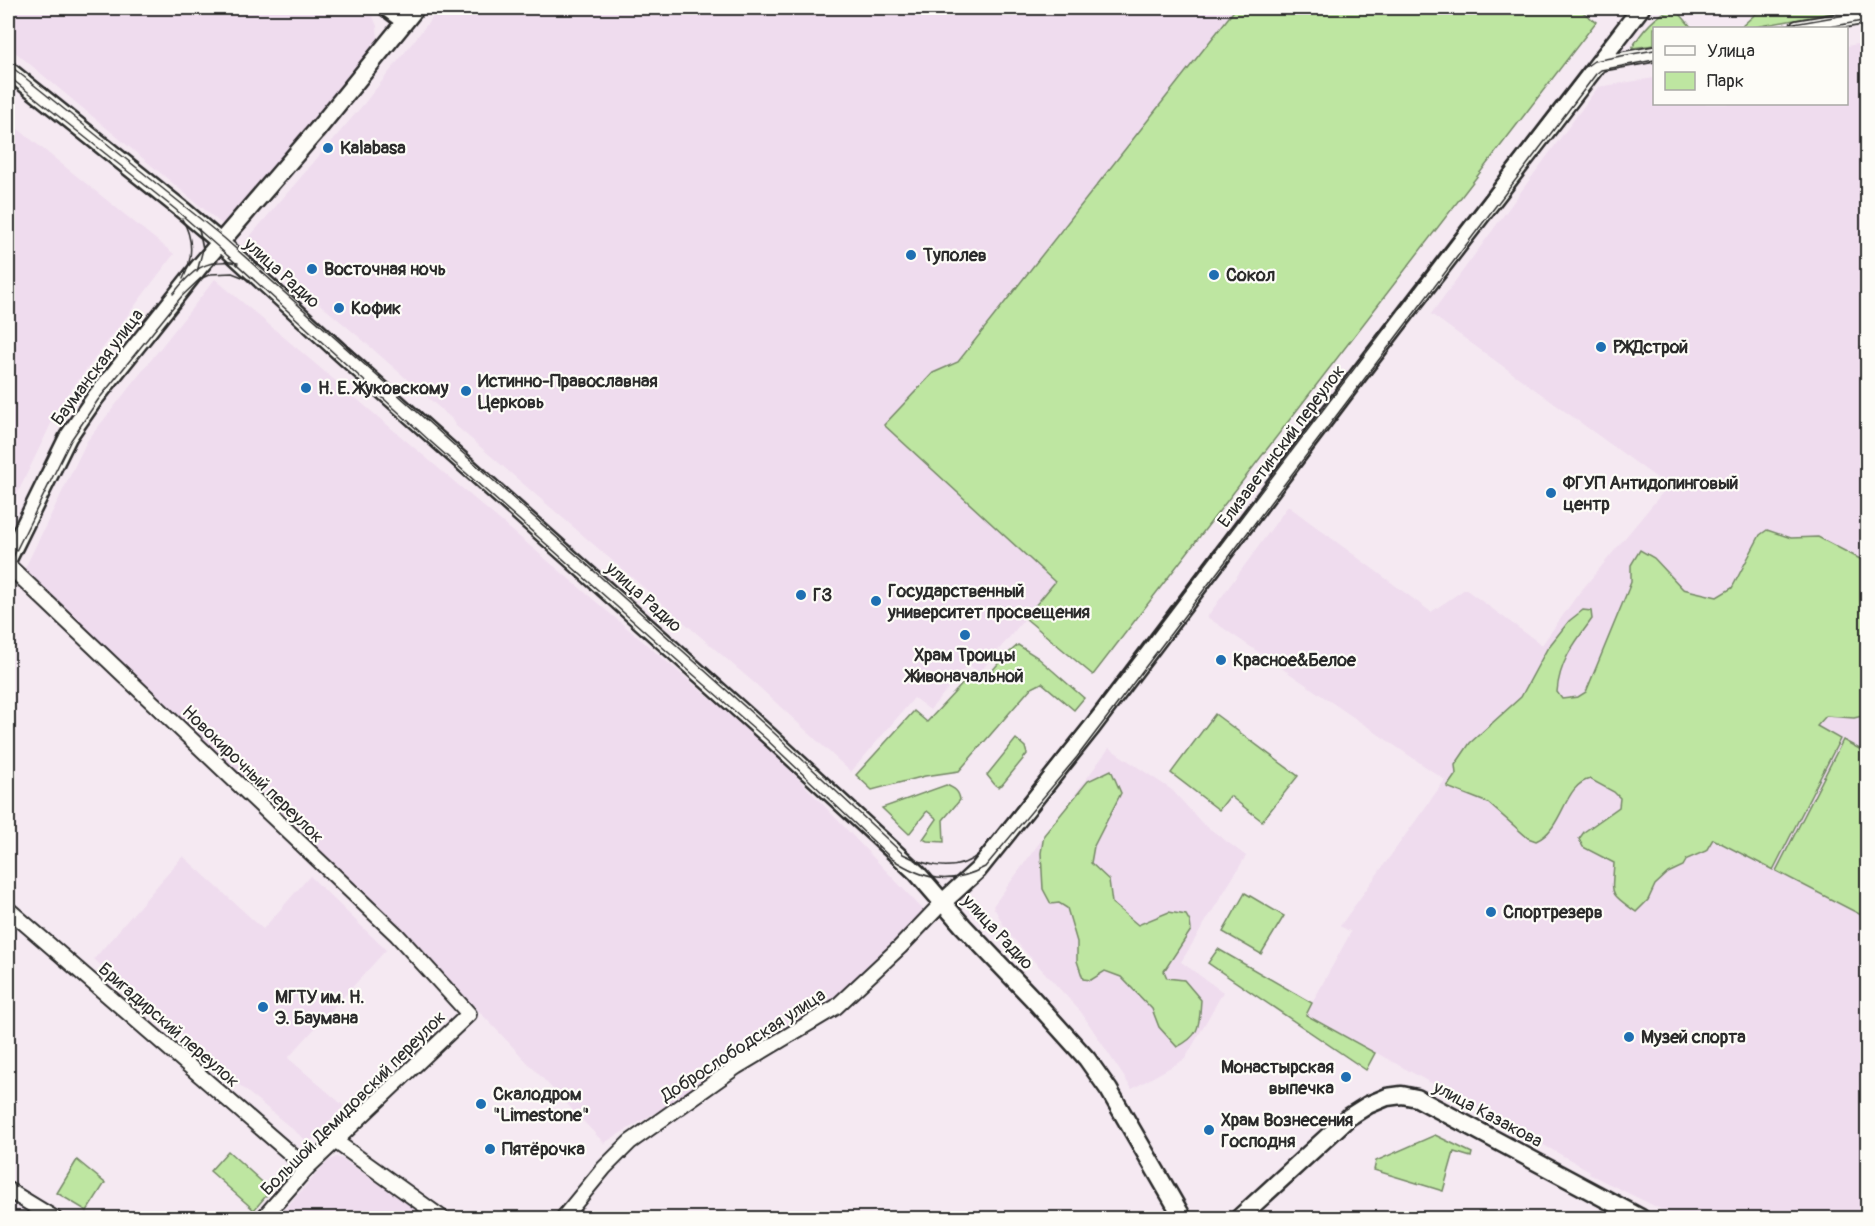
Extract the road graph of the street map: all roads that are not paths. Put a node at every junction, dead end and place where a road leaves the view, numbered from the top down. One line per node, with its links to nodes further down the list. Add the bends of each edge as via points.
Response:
1 (387, 8): 6 (street)
2 (416, 8): 6 (street, Бауманская улица)
3 (1628, 8): 8 (street)
4 (1641, 8): 8 (street, Елизаветинский переулок)
5 (1868, 16): 7 (street)
6 (404, 21): 12 (street, Бауманская улица, via 323,123)
7 (1803, 27)
8 (1615, 40): 10 (street, Елизаветинский переулок)
9 (1653, 54): 10 (street)
10 (1598, 64): 15 (street, Елизаветинский переулок, via 1092,727 978,870)
11 (8, 70): 12 (street, улица Радио)
12 (220, 242): 13 (street, Бауманская улица, via 68,437); 15 (street, улица Радио, via 769,736)
13 (8, 559)
14 (8, 565): 17 (street, Новокирочный переулок, via 397,936)
15 (944, 901): 24 (street, Доброслободская улица, via 836,1007 736,1067 630,1142); 25 (street, улица Радио, via 1087,1059)
16 (8, 909): 19 (street, Бригадирский переулок)
17 (469, 1014): 18 (street, Большой Демидовский переулок)
18 (335, 1142): 19 (street, Большой Демидовский переулок); 23 (street)
19 (307, 1168): 22 (street, Большой Демидовский переулок)
20 (8, 1191): 21 (street)
21 (54, 1218)
22 (263, 1218)
23 (442, 1218)
24 (563, 1218)
25 (1183, 1218)
26 (1239, 1218): 27 (street, улица Казакова, via 1349,1117 1375,1101 1402,1095 1425,1102)
27 (1641, 1218)

